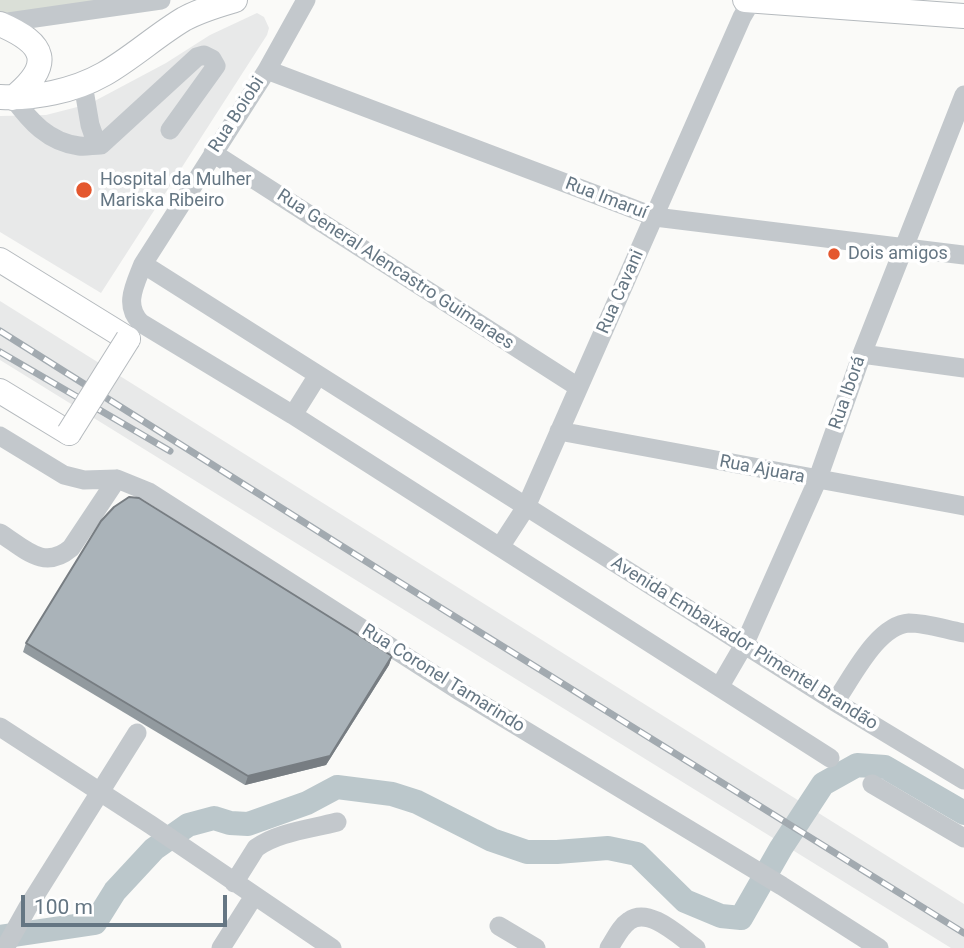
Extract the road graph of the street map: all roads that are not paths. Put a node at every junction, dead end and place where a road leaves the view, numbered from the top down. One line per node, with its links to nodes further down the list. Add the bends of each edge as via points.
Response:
1 (161, 0): 7 (street)
2 (235, 0): 9 (main road, via 185,18 105,74)
3 (306, 0): 8 (street, Rua Boiobi)
4 (745, 0): 5 (main road)
5 (752, 0): 6 (main road); 15 (street, Rua Cavani)
6 (964, 16)
7 (0, 24): 11 (main road, via 26,37 40,57 31,83)
8 (267, 70): 14 (street, Rua Boiobi); 15 (street, Rua Imaruí)
9 (83, 84): 11 (main road); 13 (street)
10 (964, 95): 16 (street, Rua Iborá)
11 (7, 98): 13 (street, via 52,138 79,146)
12 (170, 130): 13 (street, via 216,66 212,59 197,57 106,143)
13 (97, 145)
14 (213, 153): 19 (street, Rua Boiobi); 23 (street, Rua General Alencastro Guimaraes)
15 (655, 217): 16 (street, Rua Imaruí); 23 (street, Rua Cavani)
16 (906, 247): 17 (street, Rua Imaruí); 20 (street, Rua Iborá)
17 (964, 255)
18 (0, 260): 24 (main road, bridge, via 128,339 69,433)
19 (143, 264): 22 (street, Avenida Embaixador Pimentel Brandão); 25 (street, via 131,295 134,316)
20 (862, 354): 21 (street); 29 (street, Rua Iborá)
21 (964, 368)
22 (318, 375): 25 (street); 31 (street, Avenida Embaixador Pimentel Brandão)
23 (578, 387): 26 (street, Rua Cavani)
24 (0, 391)
25 (293, 415): 33 (street)
26 (559, 431): 29 (street, Rua Ajuara); 31 (street, Rua Cavani)
27 (0, 436): 28 (street, Rua Coronel Tamarindo, via 64,475)
28 (117, 479): 32 (street, via 61,556 48,560 37,556); 55 (street, Rua Coronel Tamarindo, via 149,492 458,690)
29 (817, 481): 30 (street, Rua Ajuara); 35 (street, Rua Iborá)
30 (964, 506)
31 (526, 507): 33 (street); 35 (street, Avenida Embaixador Pimentel Brandão)
32 (0, 533)
33 (500, 547): 36 (street)
34 (964, 633): 37 (street, via 909,623 896,626 875,643)
35 (745, 643): 36 (street, Rua Iborá); 37 (street, Avenida Embaixador Pimentel Brandão)
36 (720, 686): 40 (street)
37 (835, 702): 41 (street, Avenida Embaixador Pimentel Brandão)
38 (0, 727): 43 (street)
39 (137, 733): 43 (street)
40 (830, 758)
41 (964, 780)
42 (872, 784): 45 (street)
43 (100, 792): 46 (street); 49 (street)
44 (337, 822): 46 (street, via 261,845)
45 (964, 838)
46 (234, 883): 47 (street)
47 (254, 896): 50 (street); 51 (street)
48 (499, 926): 52 (street)
49 (5, 948)
50 (221, 948)
51 (331, 948)
52 (536, 948)
53 (609, 948): 54 (street, via 626,923 646,917)
54 (696, 948)
55 (879, 948)

